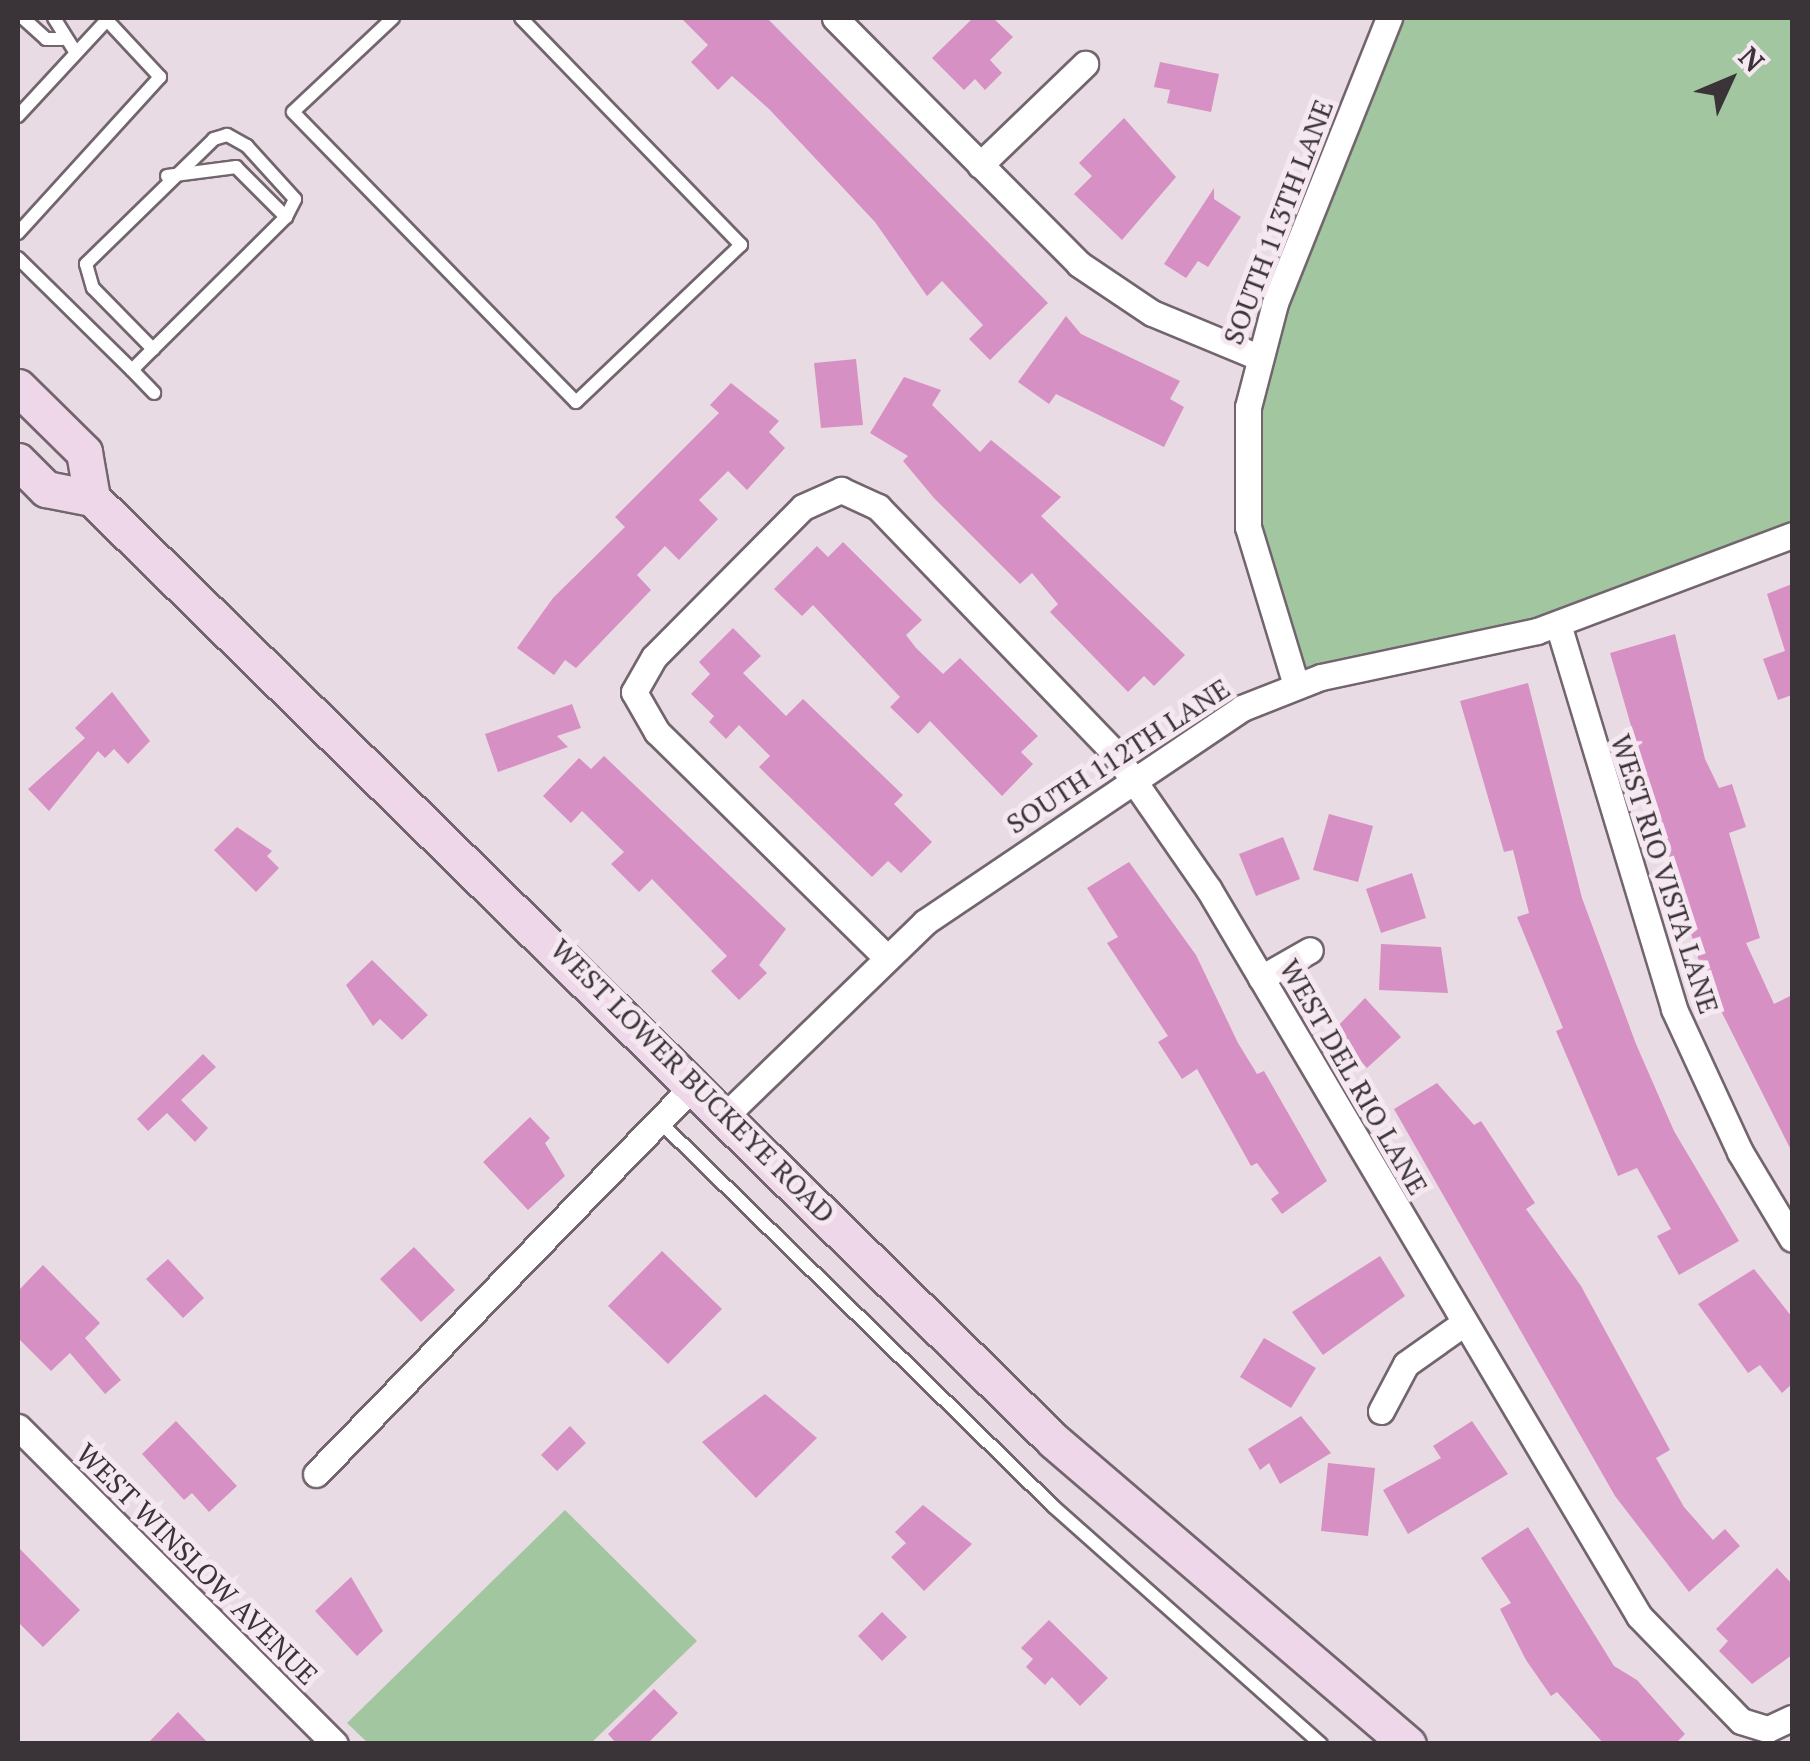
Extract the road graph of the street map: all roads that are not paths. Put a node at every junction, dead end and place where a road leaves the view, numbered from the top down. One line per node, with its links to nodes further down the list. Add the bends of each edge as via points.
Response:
1 (22, 18): 8 (lane, via 46,39)
2 (54, 18): 8 (lane)
3 (393, 18): 4 (lane, via 293,112 576,402 741,245)
4 (521, 18)
5 (835, 18): 12 (street)
6 (1390, 18): 18 (street, SOUTH 113TH LANE)
7 (106, 19): 9 (lane); 15 (lane, via 160,77)
8 (62, 39): 9 (lane)
9 (76, 53): 11 (lane)
10 (1085, 64): 12 (street)
11 (18, 116)
12 (980, 164): 18 (street, via 1101,281 1177,326)
13 (167, 176): 14 (lane, via 236,167); 14 (lane, via 228,135 294,199); 17 (lane, via 86,264 93,288)
14 (286, 217): 17 (lane)
15 (18, 233)
16 (18, 258): 19 (lane)
17 (154, 349): 19 (lane)
18 (1258, 357): 26 (street, SOUTH 113TH LANE, via 1245,498 1254,558)
19 (132, 370): 21 (lane)
20 (18, 387): 23 (main road, via 84,452)
21 (154, 393)
22 (18, 461): 23 (main road, via 46,489)
23 (92, 498): 31 (main road, WEST LOWER BUCKEYE ROAD)
24 (1792, 536): 25 (street, SOUTH 112TH LANE)
25 (1558, 624): 26 (street, SOUTH 112TH LANE); 34 (street, WEST RIO VISTA LANE, via 1674,1009 1740,1152)
26 (1296, 684): 27 (street, SOUTH 112TH LANE, via 1217,723)
27 (1133, 779): 29 (street, SOUTH 112TH LANE); 29 (street, WEST DEL RIO LANE, via 1063,691 878,507 841,490 803,507 654,658 634,692 657,732); 30 (street, WEST DEL RIO LANE)
28 (1310, 950): 30 (street)
29 (884, 956): 32 (street, SOUTH 112TH LANE)
30 (1261, 978): 35 (street, WEST DEL RIO LANE)
31 (696, 1084): 32 (main road, WEST LOWER BUCKEYE ROAD); 33 (street)
32 (727, 1114): 42 (main road, WEST LOWER BUCKEYE ROAD, via 1094,1478)
33 (659, 1121): 38 (street); 41 (lane, via 1054,1507)
34 (1792, 1238)
35 (1464, 1323): 36 (street, via 1406,1364); 39 (street, WEST DEL RIO LANE, via 1639,1616 1730,1712 1768,1729)
36 (1381, 1412)
37 (18, 1427): 40 (street, WEST WINSLOW AVENUE)
38 (316, 1474)
39 (1792, 1718)
40 (335, 1744)
41 (1321, 1744)
42 (1408, 1744)

